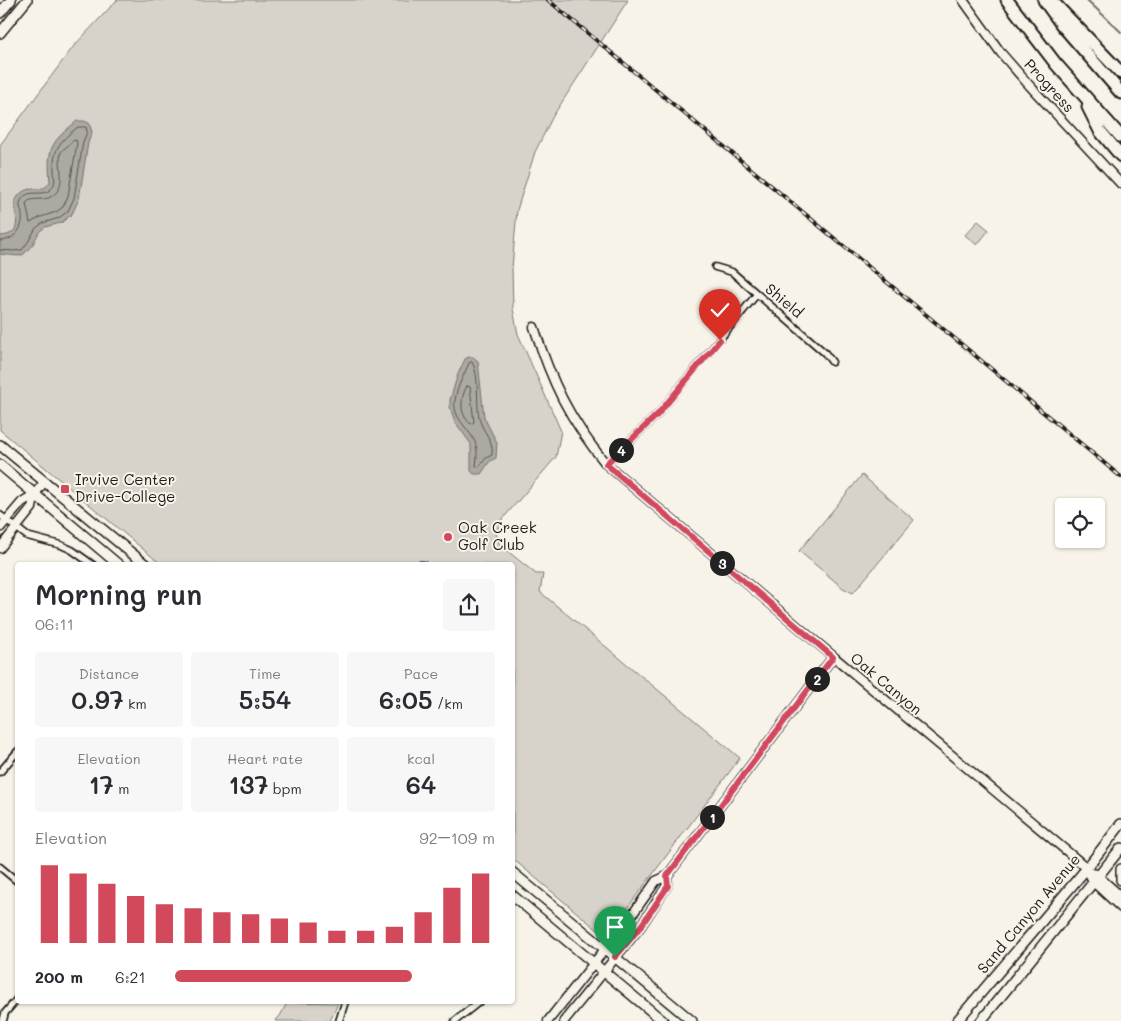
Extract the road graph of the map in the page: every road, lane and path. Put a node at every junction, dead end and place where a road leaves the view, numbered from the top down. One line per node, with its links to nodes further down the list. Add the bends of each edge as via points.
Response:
1 (11, 0): 7 (main road)
2 (27, 0): 8 (main road)
3 (963, 0): 14 (street, Progress, via 1001,53)
4 (1007, 0): 10 (highway)
5 (1044, 0): 11 (highway)
6 (1051, 0): 9 (highway)
7 (0, 14)
8 (0, 33)
9 (1121, 73)
10 (1080, 92): 12 (highway); 13 (highway, via 1100,131)
11 (1121, 93)
12 (1121, 137)
13 (1121, 156)
14 (1121, 184)
15 (716, 267): 16 (street, Shield, via 732,272)
16 (757, 294): 18 (street, Shield); 20 (street, via 658,414)
17 (534, 327): 20 (street, Oak Canyon, via 546,365 569,414)
18 (832, 362)
19 (0, 445): 22 (main road)
20 (606, 464): 31 (street, Oak Canyon)
21 (0, 465): 23 (main road)
22 (44, 482): 23 (street); 30 (main road)
23 (35, 494): 24 (street); 26 (street, via 32,508); 29 (main road)
24 (3, 518): 25 (street); 26 (street)
25 (0, 528)
26 (16, 528): 27 (street); 28 (street, via 27,536 72,550)
27 (0, 548)
28 (89, 562)
29 (115, 562)
30 (142, 562)
31 (833, 657): 37 (street, Oak Canyon); 40 (street)
32 (15, 754): 33 (street)
33 (0, 772)
34 (1121, 824): 37 (main road, Sand Canyon Avenue)
35 (1121, 848): 42 (main road, Sand Canyon Avenue)
36 (0, 867): 41 (street)
37 (1086, 868): 42 (main road); 61 (main road, Sand Canyon Avenue)
38 (1121, 869): 43 (main road)
39 (515, 874): 47 (main road)
40 (667, 876): 47 (street, via 656,881); 48 (street, via 668,886)
41 (15, 880)
42 (1096, 880): 45 (main road); 46 (main road); 62 (main road, Sand Canyon Avenue)
43 (1121, 880)
44 (515, 897): 49 (main road)
45 (1121, 897)
46 (1121, 907)
47 (605, 949): 48 (main road); 49 (street)
48 (615, 957): 50 (street); 60 (main road)
49 (595, 963): 50 (main road); 57 (street)
50 (604, 971): 58 (street); 59 (main road)
51 (15, 1001): 54 (street)
52 (344, 1004): 55 (street)
53 (476, 1004): 56 (street)
54 (3, 1021)
55 (339, 1021)
56 (455, 1021)
57 (548, 1021)
58 (564, 1021)
59 (663, 1021)
60 (692, 1021)
61 (957, 1021)
62 (981, 1021)

